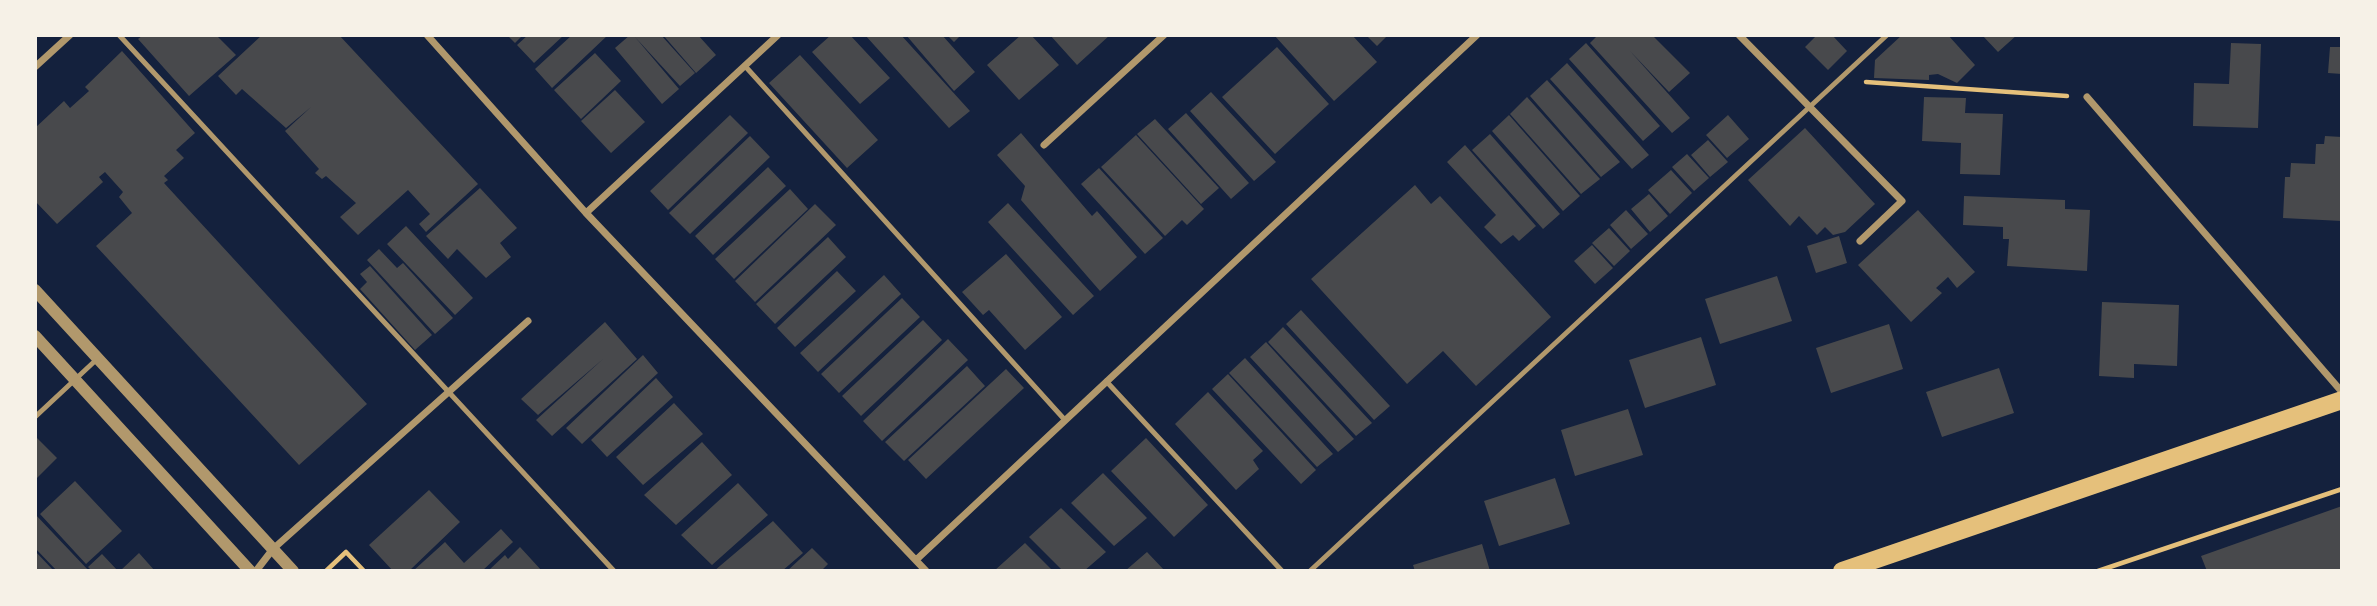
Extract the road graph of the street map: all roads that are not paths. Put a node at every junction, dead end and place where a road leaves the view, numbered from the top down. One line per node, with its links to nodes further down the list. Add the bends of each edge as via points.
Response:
1 (70, 35): 10 (street)
2 (119, 35): 23 (lane)
3 (427, 35): 14 (street)
4 (778, 35): 9 (street)
5 (1164, 35): 13 (street)
6 (1477, 35): 21 (street)
7 (1739, 35): 12 (street)
8 (1887, 35): 12 (lane)
9 (745, 66): 14 (street); 26 (lane)
10 (35, 67)
11 (2087, 97): 22 (street)
12 (1808, 105): 15 (street, via 1902,201); 35 (lane)
13 (1044, 145)
14 (586, 213): 28 (street)
15 (1860, 241)
16 (35, 290): 19 (street)
17 (528, 321): 23 (street)
18 (35, 336): 20 (street)
19 (98, 357): 20 (lane); 27 (street)
20 (75, 380): 25 (lane); 29 (street)
21 (1105, 381): 26 (street); 34 (lane)
22 (2342, 392)
23 (449, 393): 27 (street); 32 (lane)
24 (2342, 400): 36 (main road)
25 (35, 417)
26 (1064, 419): 28 (street)
27 (272, 549): 30 (street); 31 (street)
28 (916, 561): 33 (street)
29 (250, 571)
30 (256, 571)
31 (293, 571)
32 (614, 571)
33 (926, 571)
34 (1282, 571)
35 (1310, 571)
36 (1842, 571)

